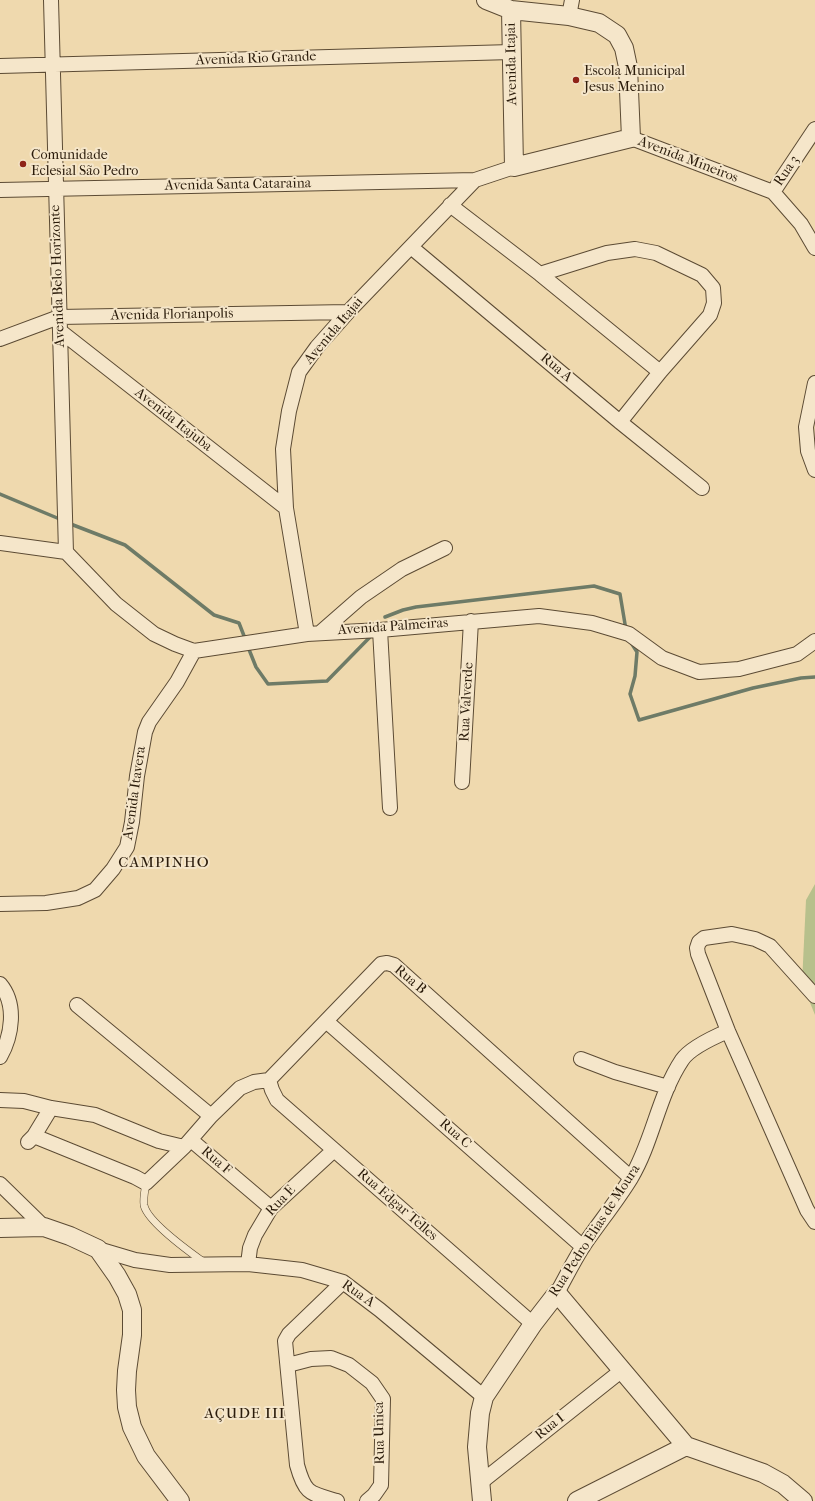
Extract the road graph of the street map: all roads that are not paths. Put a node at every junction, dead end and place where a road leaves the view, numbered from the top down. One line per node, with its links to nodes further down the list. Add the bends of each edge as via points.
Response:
1 (51, 0): 6 (street, Avenida Belo Horizonte)
2 (486, 0): 4 (street, Avenida Mineiros)
3 (570, 8): 4 (street, Avenida Mineiros); 9 (street, Avenida Mineiros, via 617,35 624,48 628,67)
4 (511, 10): 5 (street, Avenida Itajai)
5 (512, 52): 6 (street, Avenida Rio Grande); 11 (street, Avenida Itajai)
6 (52, 65): 7 (street, Avenida Rio Grande); 13 (street, Avenida Belo Horizonte)
7 (0, 66)
8 (815, 129): 10 (street, Rua 3)
9 (631, 138): 11 (street, Avenida Itajai); 15 (street, Avenida Mineiros)
10 (809, 150): 15 (street, Rua 3)
11 (514, 167): 12 (street, Avenida Itajai)
12 (475, 180): 13 (street, Avenida Santa Cataraina); 16 (street, Avenida Itajai)
13 (56, 188): 14 (street, Avenida Santa Cataraina); 21 (street, Avenida Belo Horizonte)
14 (0, 190)
15 (773, 192): 18 (street, Avenida Mineiros, via 801,224)
16 (450, 205): 17 (street, Avenida Itajai); 19 (street)
17 (411, 246): 20 (street, Avenida Itajai); 26 (street, Rua A)
18 (815, 248)
19 (540, 274): 24 (street); 24 (street, via 607,253 635,250 656,253 702,275 713,288 714,303 710,315)
20 (348, 312): 21 (street, Avenida Florianpolis); 29 (street, Avenida Itajai, via 317,347 300,372 289,411 283,449)
21 (59, 317): 22 (street, Avenida Belo Horizonte); 23 (street, Avenida Florianpolis)
22 (60, 332): 29 (street, Avenida Itajuba); 32 (street, Avenida Belo Horizonte)
23 (0, 339)
24 (660, 372): 26 (street)
25 (815, 383): 27 (street, via 806,427 808,451)
26 (620, 422): 28 (street, Rua A)
27 (815, 470)
28 (702, 488)
29 (286, 508): 36 (street, Avenida Itajai)
30 (0, 543): 32 (street)
31 (445, 548): 35 (street, via 402,569 361,597)
32 (66, 552): 38 (street, via 116,604 154,634)
33 (471, 621): 34 (street, Avenida Palmeiras); 37 (street, Avenida Palmeiras, via 539,616 592,622 629,634 662,658 699,672 739,669 797,654); 39 (street, Rua Valverde)
34 (380, 630): 35 (street, Avenida Palmeiras); 40 (street)
35 (322, 632): 36 (street, Avenida Palmeiras)
36 (307, 634): 38 (street, Avenida Palmeiras)
37 (815, 641)
38 (194, 651): 41 (street, Avenida Itavera, via 144,732 130,835 127,847 113,869 95,890 78,898 46,903)
39 (462, 782)
40 (390, 808)
41 (0, 904)
42 (0, 984): 47 (street, via 10,1005 11,1024 6,1046)
43 (815, 996): 46 (street, via 770,946 755,939 732,934 704,938 699,942 698,954)
44 (77, 1005): 53 (street)
45 (326, 1021): 49 (street, Rua B); 56 (street, Rua B, via 381,964 394,964); 63 (street, Rua C)
46 (728, 1031): 50 (street, Rua Pedro Elias de Moura, via 699,1045 682,1059); 60 (street, via 807,1210)
47 (0, 1057)
48 (581, 1059): 50 (street, via 614,1072)
49 (268, 1080): 53 (street, via 240,1088); 55 (street, Rua Edgar Telles, via 277,1100)
50 (668, 1087): 56 (street, Rua Pedro Elias de Moura, via 643,1154)
51 (0, 1100): 52 (street, via 24,1101)
52 (51, 1108): 54 (street, via 95,1115 159,1141); 57 (street, via 31,1140)
53 (211, 1116): 54 (street)
54 (188, 1144): 57 (street, Rua F); 59 (street, Rua F)
55 (334, 1150): 59 (street, Rua E); 69 (street, Rua Edgar Telles)
56 (631, 1178): 63 (street, Rua Pedro Elias de Moura)
57 (146, 1183): 65 (lane, via 144,1206 149,1216)
58 (0, 1184): 61 (street)
59 (271, 1208): 66 (street, Rua E, via 255,1235)
60 (815, 1222)
61 (44, 1227): 62 (street); 64 (street)
62 (0, 1228)
63 (583, 1246): 68 (street, Rua Pedro Elias de Moura)
64 (98, 1249): 65 (street, Rua A, via 135,1260 170,1265); 76 (street, via 117,1276 132,1310 126,1390 132,1428 146,1456)
65 (207, 1264): 66 (street, Rua A)
66 (248, 1264): 67 (street, Rua A, via 302,1270)
67 (343, 1282): 70 (street, via 289,1334 285,1341); 72 (street, Rua A)
68 (557, 1293): 69 (street, Rua Pedro Elias de Moura); 71 (street)
69 (533, 1324): 72 (street, Rua Pedro Elias de Moura)
70 (288, 1365): 77 (street, via 297,1465 301,1479 312,1494); 78 (street, Rua Unica, via 310,1359 331,1358 350,1365 372,1383 382,1400 381,1484)
71 (621, 1371): 73 (street); 74 (street, Rua I)
72 (484, 1397): 74 (street, via 477,1447)
73 (686, 1446): 75 (street); 80 (street, via 763,1473 783,1484)
74 (480, 1483): 79 (street)
75 (585, 1498)
76 (180, 1501)
77 (336, 1501)
78 (367, 1501)
79 (482, 1501)
80 (803, 1501)

